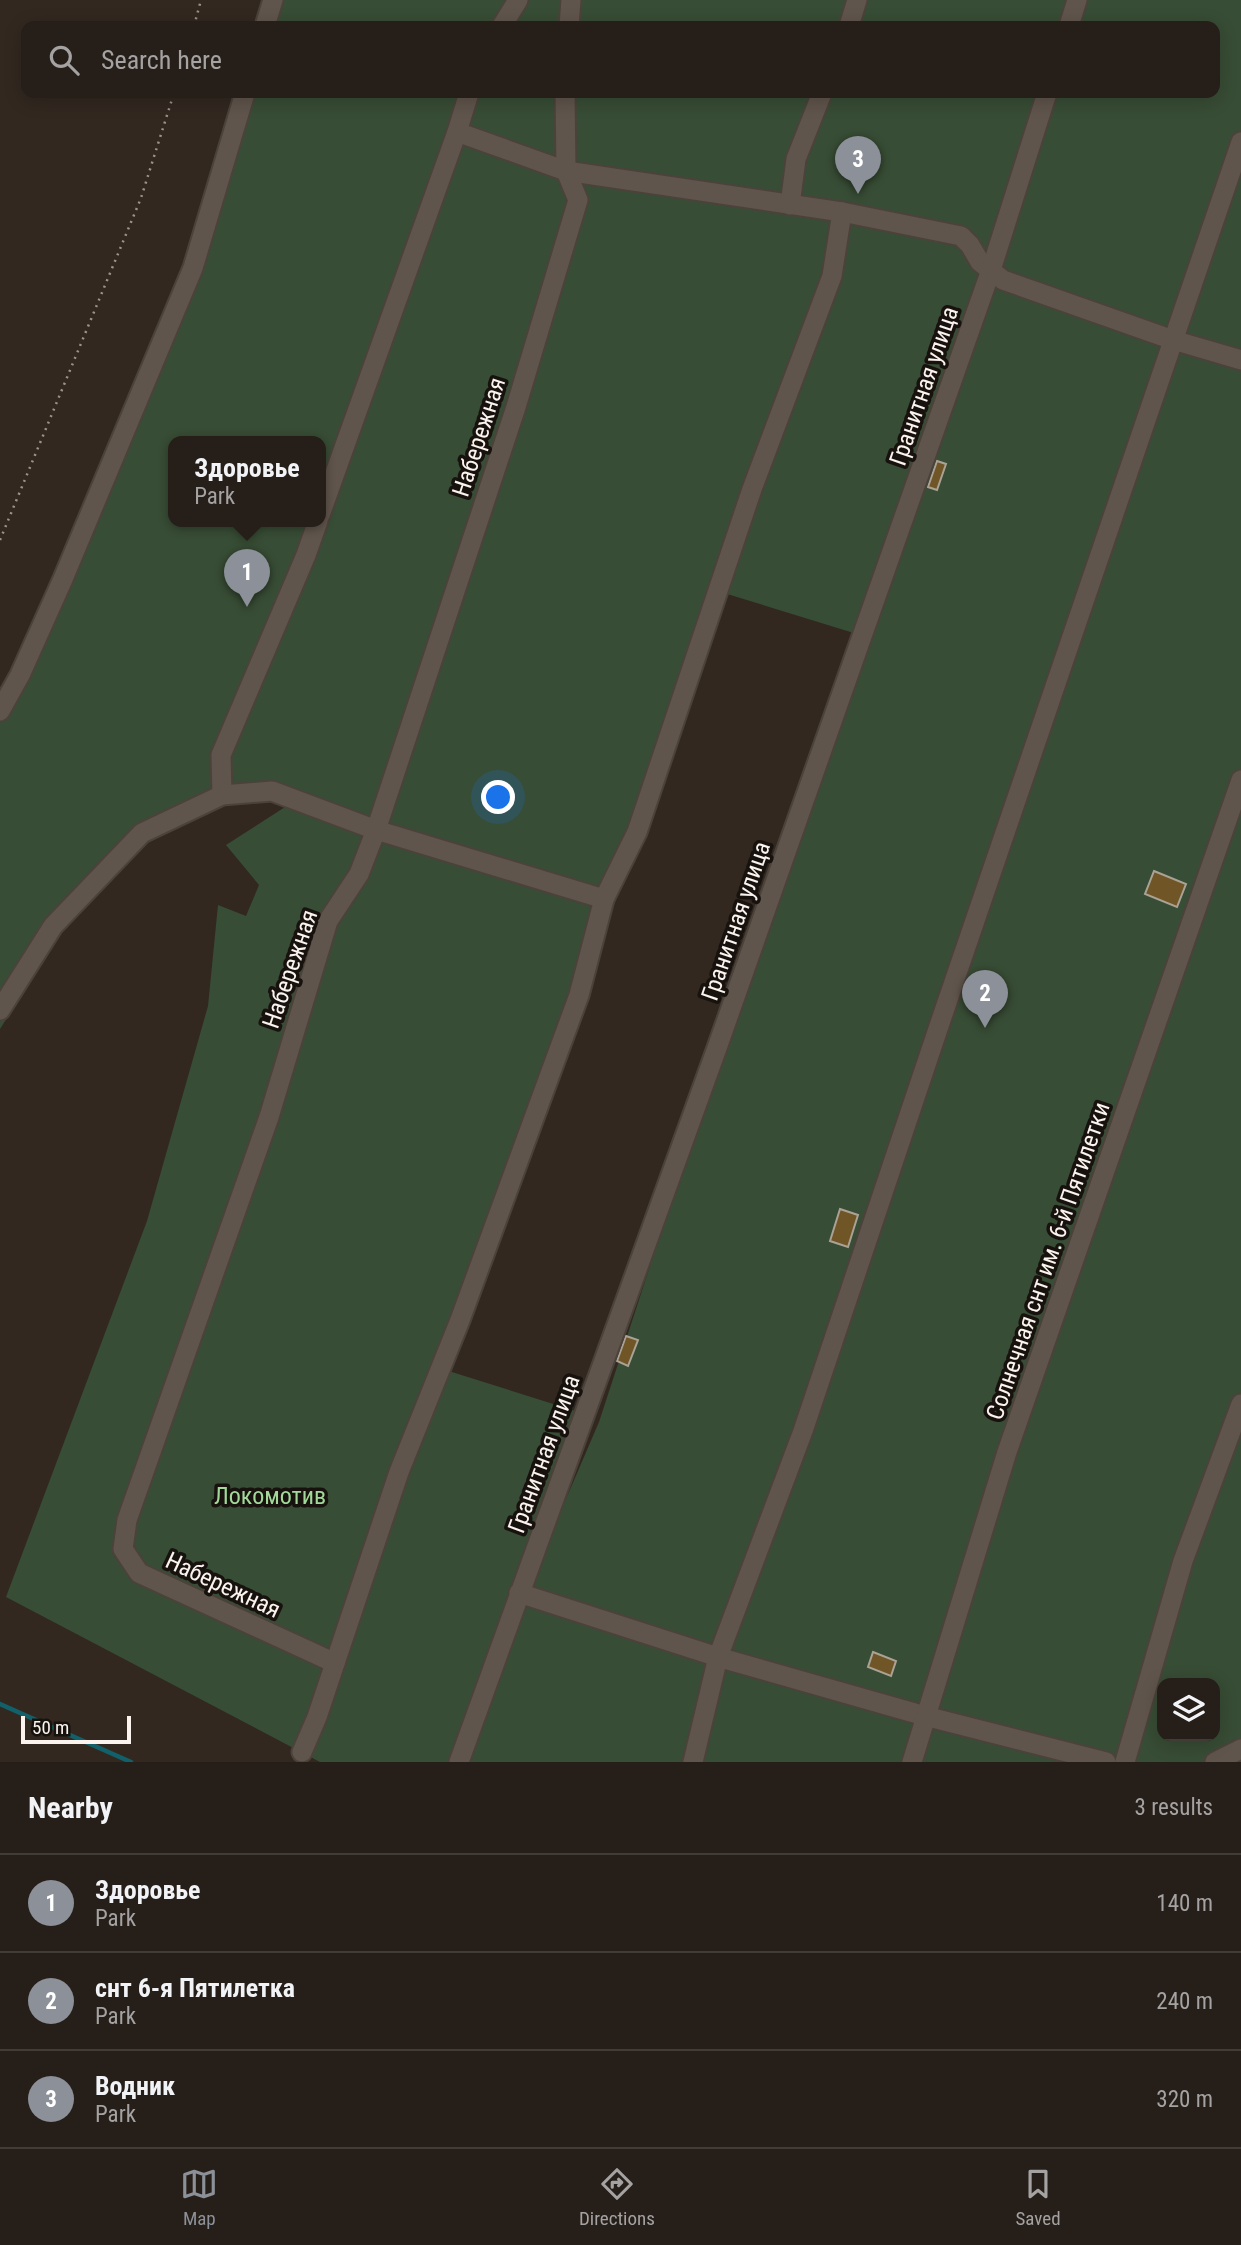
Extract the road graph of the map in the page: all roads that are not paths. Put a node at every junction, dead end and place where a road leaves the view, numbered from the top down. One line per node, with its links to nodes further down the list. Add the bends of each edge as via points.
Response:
1 (273, 0): 6 (street)
2 (518, 0): 7 (street)
3 (571, 0): 8 (street)
4 (857, 0): 9 (street)
5 (1077, 0): 10 (street)
6 (267, 21)
7 (505, 21)
8 (569, 21)
9 (851, 21)
10 (1071, 21)
11 (244, 98): 26 (street, via 193,268 63,579)
12 (467, 98): 16 (street)
13 (565, 98): 18 (street, Набережная)
14 (820, 98): 19 (street, via 796,159)
15 (1046, 98): 21 (street, Гранитная улица)
16 (457, 132): 18 (street); 24 (street)
17 (1241, 142): 22 (street)
18 (566, 171): 19 (street); 29 (street, Набережная, via 578,200 516,407)
19 (790, 205): 20 (street)
20 (842, 212): 21 (street, via 961,236); 30 (street, via 832,276 752,489 637,832)
21 (991, 271): 22 (street, via 1003,280); 33 (street, Гранитная улица)
22 (1173, 341): 23 (street); 34 (street, via 803,1431)
23 (1241, 360)
24 (326, 498)
25 (316, 527): 28 (street, via 221,755)
26 (0, 711)
27 (1241, 780): 36 (street, Солнечная снт им. 6-й Пятилетки, via 1007,1452)
28 (222, 795): 29 (street, via 272,791); 31 (street, via 142,833 52,926)
29 (376, 830): 30 (street); 35 (street, Набережная, via 359,874 328,921 269,1117 127,1520 123,1549 139,1573)
30 (604, 899): 35 (street, via 579,995 399,1472)
31 (0, 1010)
32 (1241, 1404): 43 (street, via 1183,1561)
33 (519, 1593): 34 (street); 39 (street, Гранитная улица)
34 (718, 1657): 36 (street); 40 (street)
35 (335, 1664): 38 (street)
36 (925, 1716): 41 (street, Солнечная снт им. 6-й Пятилетки); 42 (street)
37 (1241, 1749): 44 (street)
38 (302, 1752)
39 (459, 1762)
40 (693, 1762)
41 (912, 1762)
42 (1106, 1762)
43 (1125, 1762)
44 (1215, 1762)

